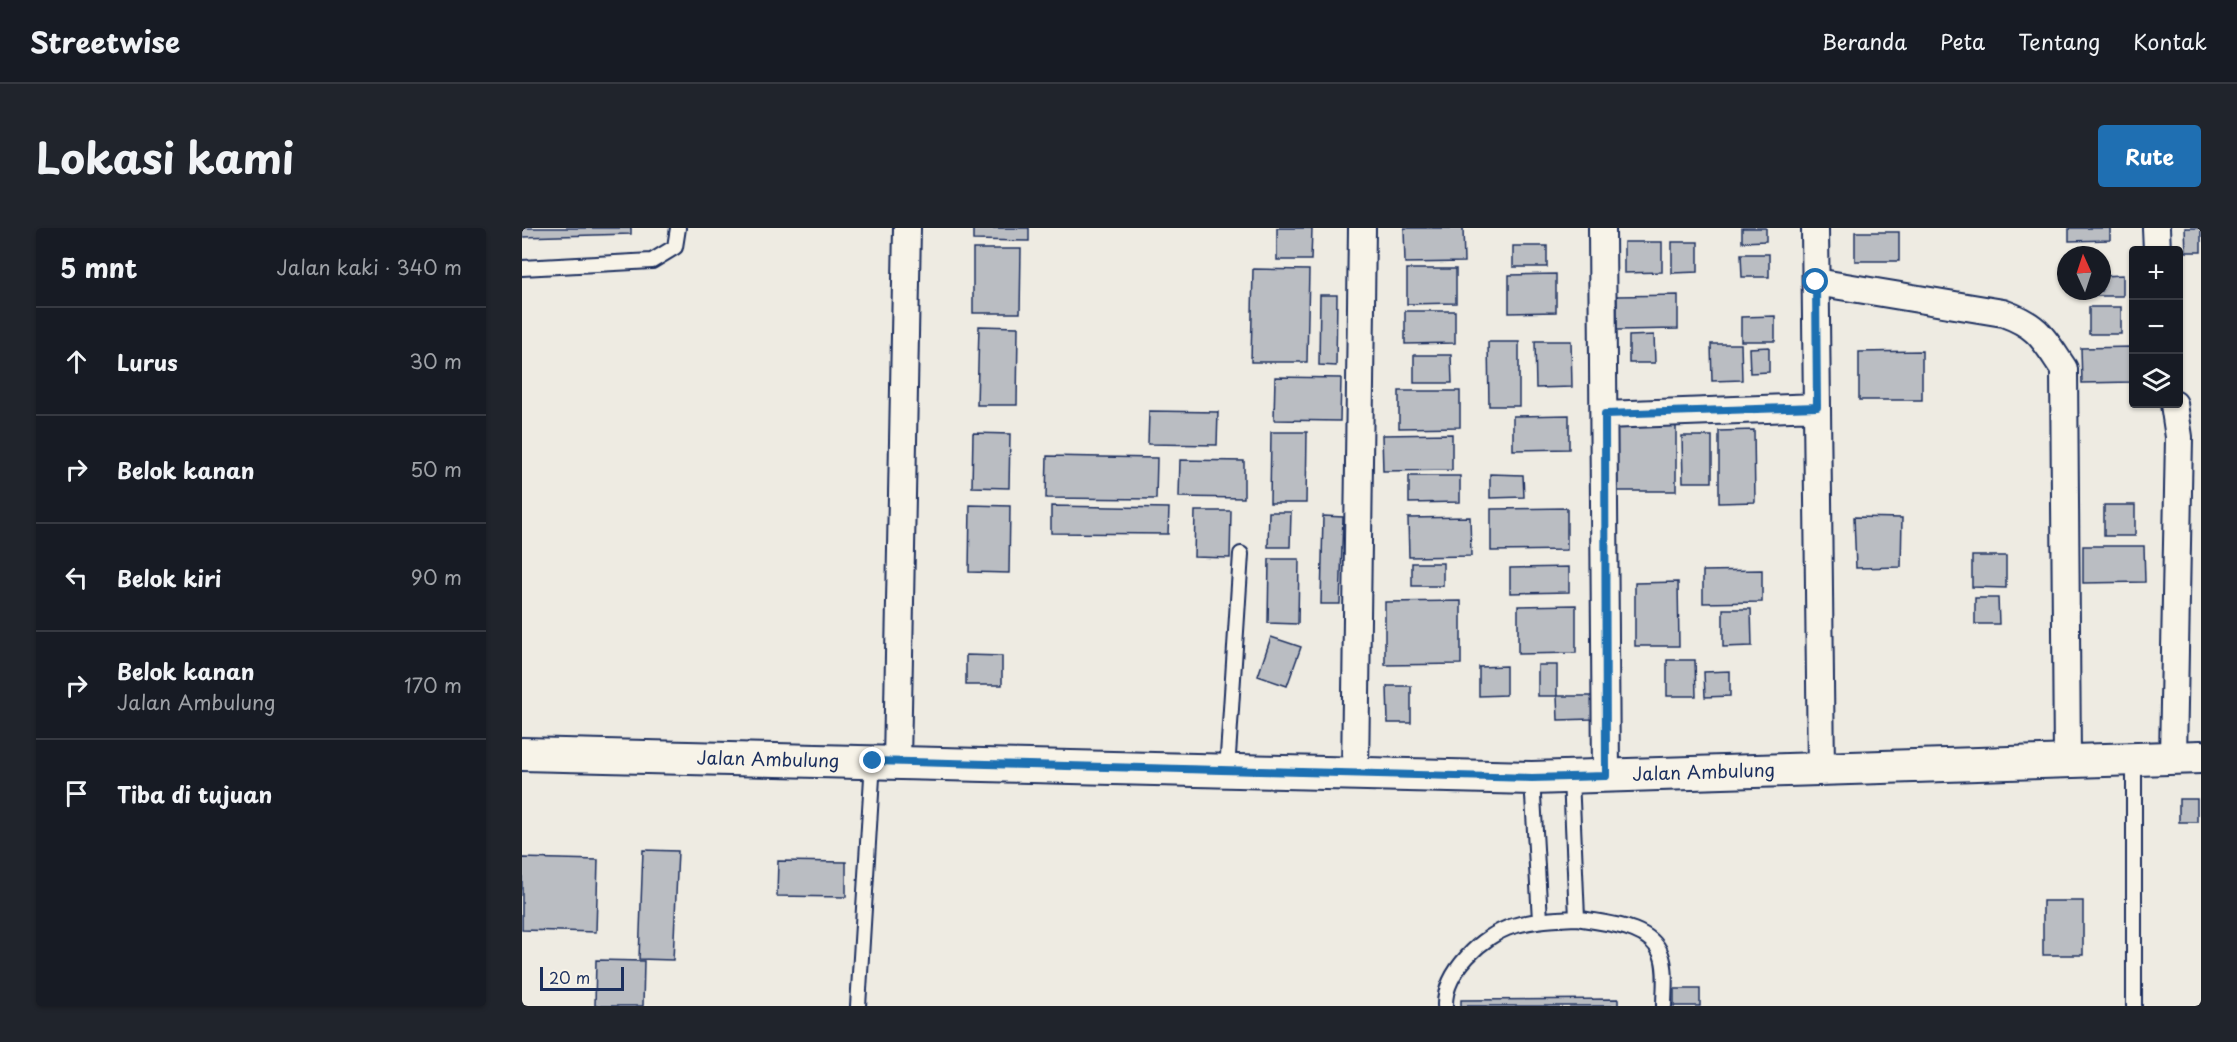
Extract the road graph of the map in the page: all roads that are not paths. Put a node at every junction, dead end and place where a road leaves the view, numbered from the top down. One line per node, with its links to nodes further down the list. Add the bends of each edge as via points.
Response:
1 (678, 228): 8 (lane, via 675,247 652,261)
2 (907, 228): 18 (street)
3 (1362, 228): 21 (street)
4 (1602, 228): 12 (street)
5 (1815, 228): 9 (street)
6 (2156, 228): 7 (street)
7 (2157, 246)
8 (522, 268)
9 (1816, 282): 10 (street); 17 (street, via 2003,313 2026,321 2040,333 2064,369)
10 (1817, 407): 12 (street); 19 (street)
11 (2175, 408): 15 (street, via 2179,437)
12 (1605, 414): 22 (street)
13 (1241, 554): 20 (lane)
14 (522, 754): 18 (street, Jalan Ambulung)
15 (2187, 757): 16 (street, Jalan Ambulung)
16 (2134, 758): 17 (street, Jalan Ambulung); 30 (lane)
17 (2067, 760): 19 (street, Jalan Ambulung)
18 (885, 761): 20 (street, Jalan Ambulung); 27 (lane)
19 (1821, 770): 22 (street, Jalan Ambulung)
20 (1227, 771): 21 (street, Jalan Ambulung)
21 (1355, 774): 23 (street, Jalan Ambulung)
22 (1606, 776): 24 (street, Jalan Ambulung)
23 (1532, 778): 24 (street, Jalan Ambulung); 26 (lane)
24 (1571, 778): 25 (lane)
25 (1577, 918): 26 (lane); 29 (lane, via 1645,934 1660,952)
26 (1540, 920): 28 (lane, via 1512,926 1467,958 1452,978)
27 (858, 1006)
28 (1445, 1006)
29 (1664, 1006)
30 (2134, 1006)

